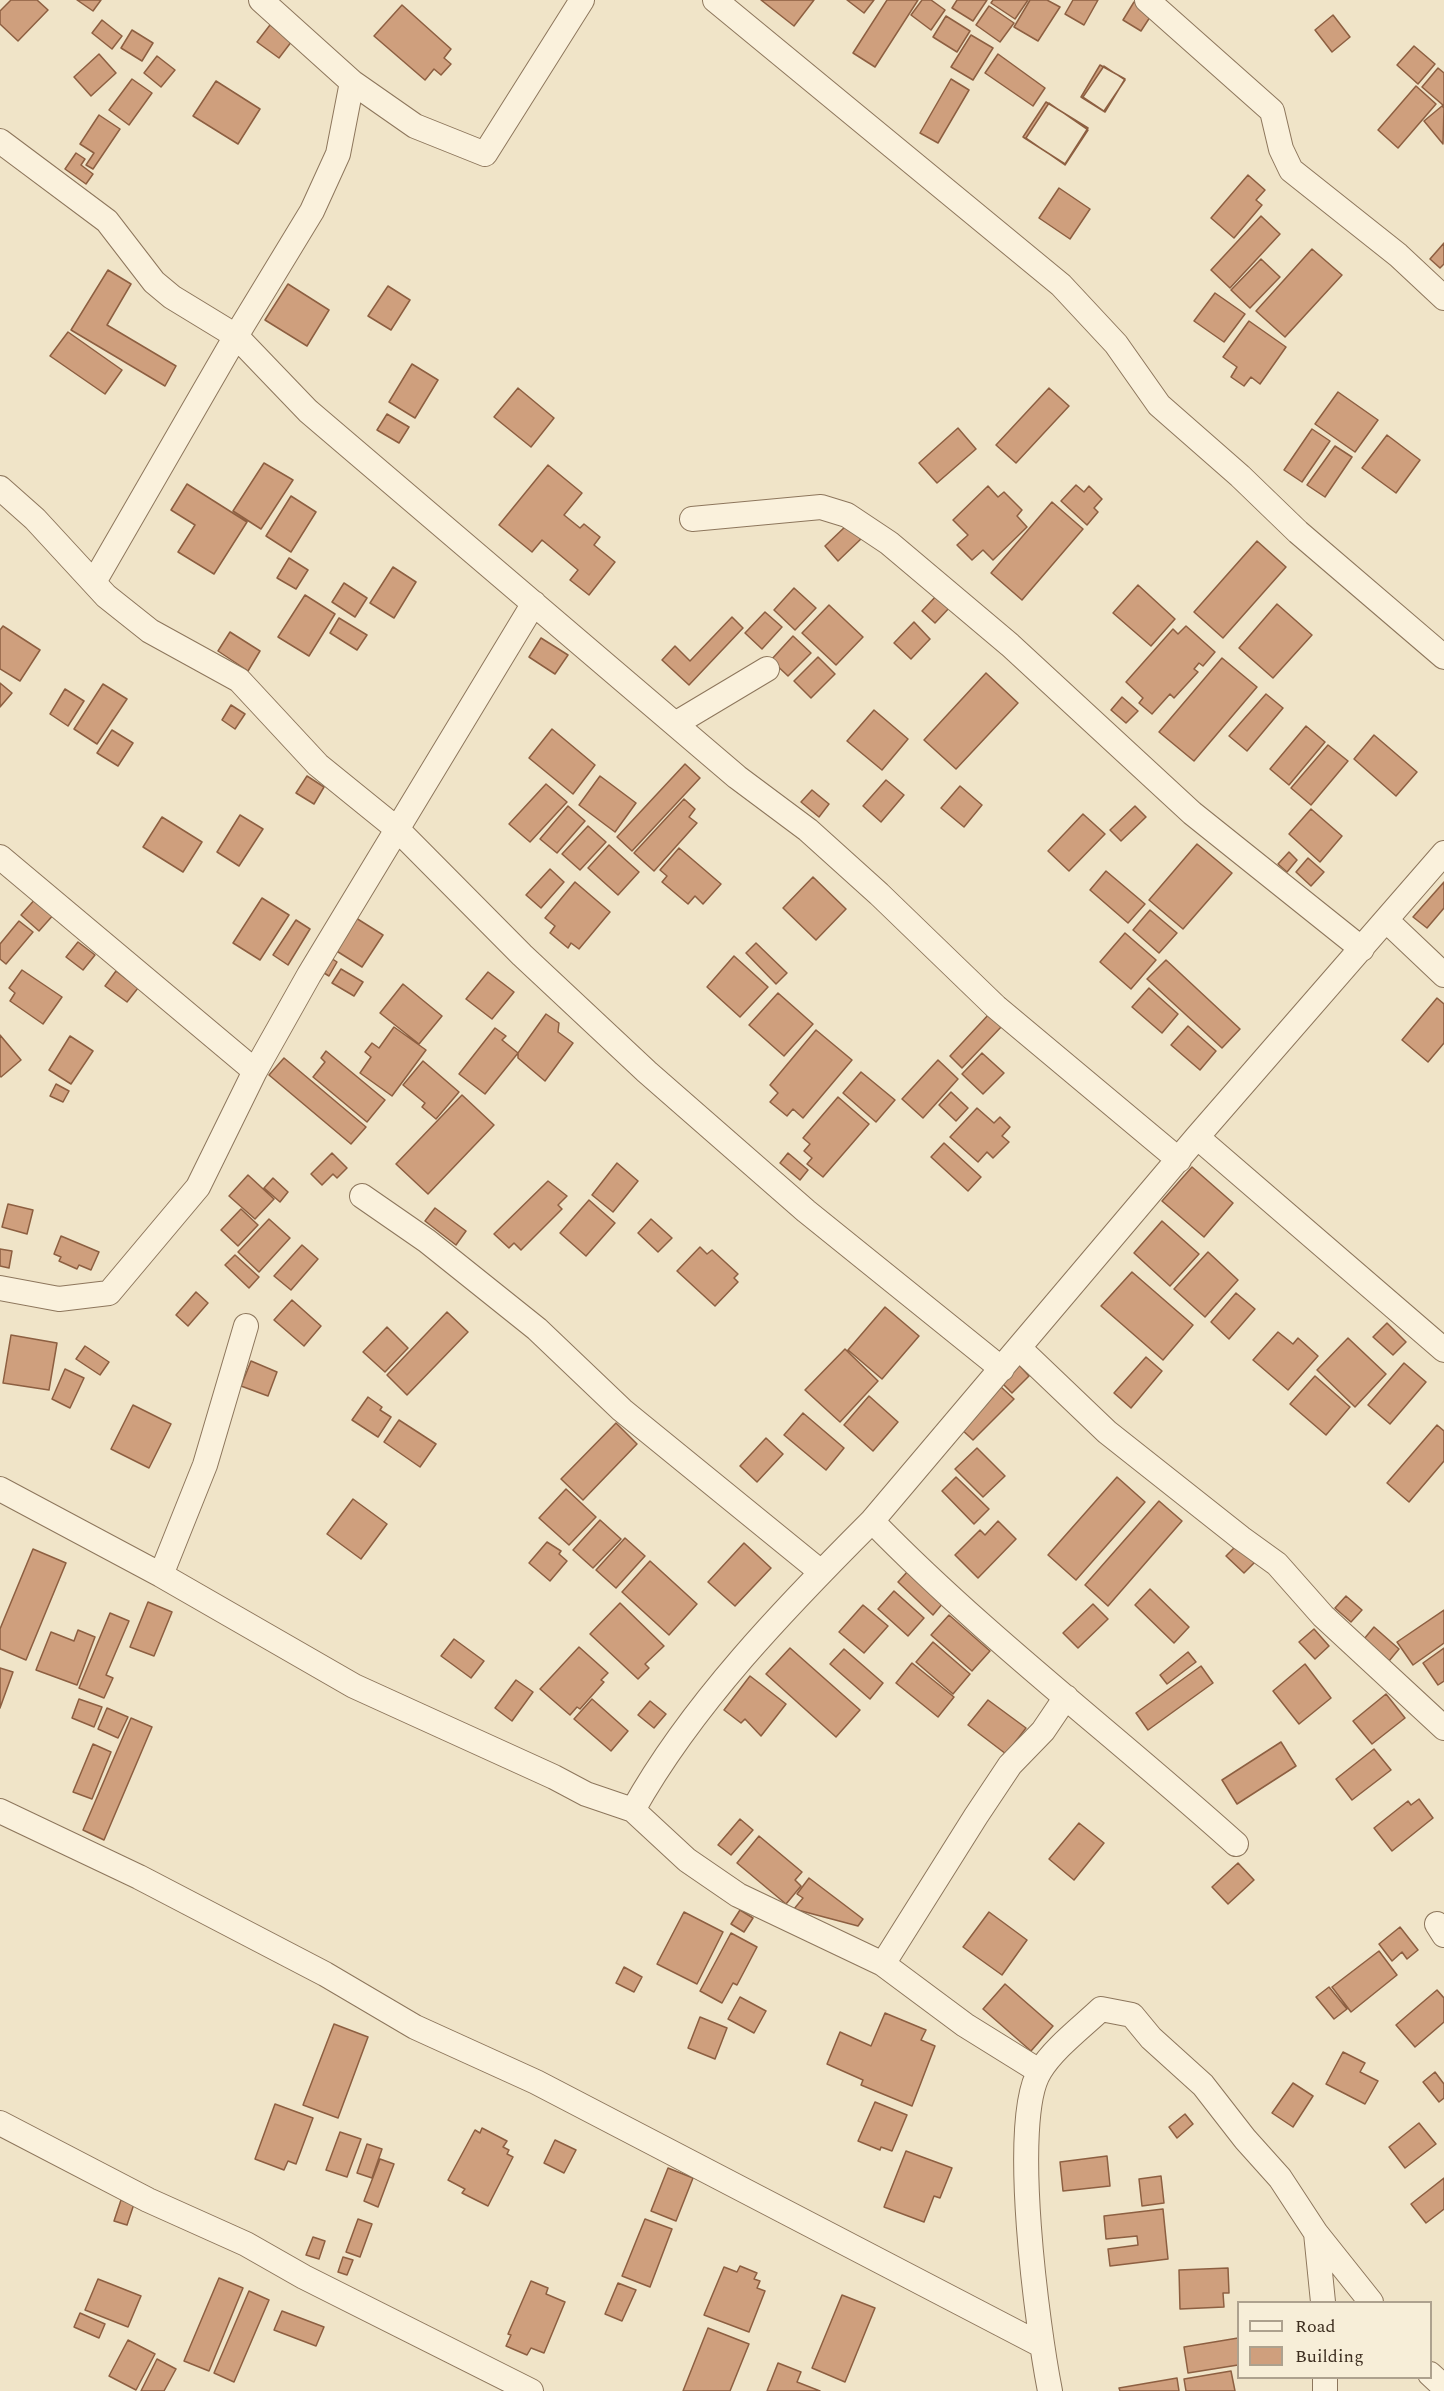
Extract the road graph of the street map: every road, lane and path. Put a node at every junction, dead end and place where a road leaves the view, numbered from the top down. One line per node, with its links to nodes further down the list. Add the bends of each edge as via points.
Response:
1 (261, 0): 5 (street)
2 (582, 0): 5 (street, via 485,154 415,126)
3 (715, 0): 13 (street, via 1061,285 1116,344 1159,405 1298,532)
4 (1147, 0): 7 (street, via 1272,111 1281,149 1291,170 1398,255)
5 (352, 82): 8 (street, via 334,164 312,211)
6 (0, 141): 8 (street, via 106,221 154,282 172,297)
7 (1444, 298)
8 (236, 336): 11 (street); 12 (street, via 308,411)
9 (0, 488): 11 (street)
10 (692, 519): 20 (street, via 821,507 847,515 889,543 1010,645 1192,813)
11 (94, 582): 16 (street, via 150,631 238,680 318,765)
12 (534, 603): 15 (street); 16 (street)
13 (1444, 657)
14 (767, 669): 15 (street)
15 (675, 724): 24 (street, via 808,830 988,1001)
16 (397, 829): 22 (street); 30 (street, via 522,955 647,1072 806,1211)
17 (1444, 853): 19 (street)
18 (0, 857): 22 (street)
19 (1387, 921): 20 (street); 21 (street)
20 (1362, 949): 23 (street)
21 (1444, 975)
22 (255, 1071): 26 (street, via 198,1187 109,1293 59,1299)
23 (1197, 1137): 24 (street); 29 (street)
24 (1179, 1160): 28 (street)
25 (362, 1196): 33 (street, via 427,1240 537,1329 622,1410)
26 (0, 1288)
27 (246, 1326): 34 (street, via 205,1465)
28 (1019, 1348): 30 (street); 36 (street, via 1107,1432 1277,1564 1323,1616)
29 (1444, 1350)
30 (1002, 1369): 32 (street)
31 (0, 1489): 34 (street)
32 (872, 1521): 33 (street); 35 (street, via 915,1565)
33 (821, 1572): 37 (street, via 735,1667 651,1778)
34 (161, 1575): 37 (street, via 354,1686 586,1794)
35 (1066, 1697): 39 (street); 40 (street, via 976,1816)
36 (1444, 1728)
37 (633, 1810): 40 (street, via 687,1860 738,1895)
38 (0, 1811): 46 (street, via 139,1877 325,1974 416,2027 536,2082)
39 (1236, 1844)
40 (883, 1964): 41 (street, via 965,2025)
41 (1039, 2071): 43 (street, via 1101,2009 1132,2014 1151,2038 1203,2085 1280,2178); 46 (street, via 1026,2120 1026,2170)
42 (0, 2123): 49 (street)
43 (1316, 2233): 44 (street); 45 (street)
44 (1323, 2301)
45 (1370, 2301)
46 (1041, 2345): 50 (street)
47 (1432, 2375): 48 (street)
48 (1444, 2387)
49 (531, 2391)
50 (1050, 2391)

